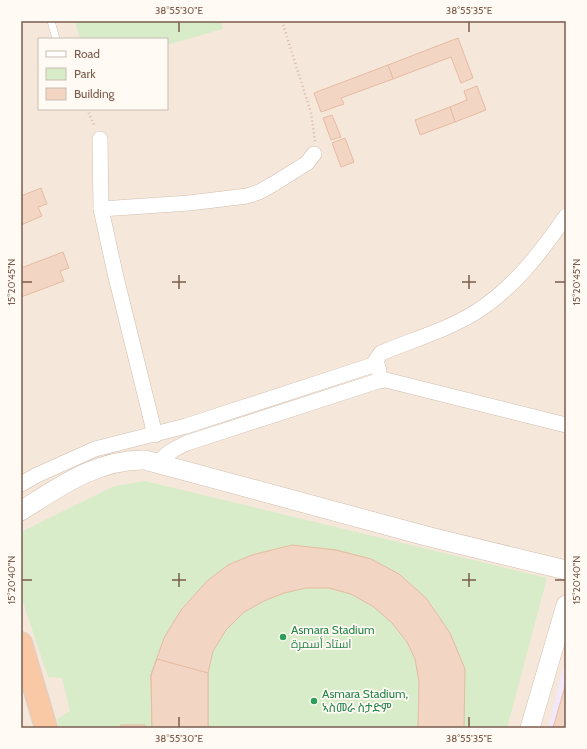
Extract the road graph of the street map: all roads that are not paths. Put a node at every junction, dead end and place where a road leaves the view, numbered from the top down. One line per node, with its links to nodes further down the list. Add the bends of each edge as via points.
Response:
1 (51, 21): 2 (lane)
2 (56, 38)
3 (100, 139): 5 (street)
4 (314, 154): 5 (street, via 307,163 259,192 247,196)
5 (101, 209): 10 (street)
6 (566, 216): 7 (street, via 520,276 491,302 453,324 381,353)
7 (376, 364): 8 (street); 10 (street)
8 (386, 380): 9 (street); 11 (street, via 187,443 164,456)
9 (566, 425)
10 (155, 435): 12 (street, via 94,449)
11 (159, 463): 13 (street, via 132,460 93,469); 14 (street, via 430,537)
12 (21, 484)
13 (21, 511)
14 (566, 570)
15 (566, 605): 18 (street, via 558,645)
16 (21, 643): 17 (highway)
17 (46, 728)
18 (530, 728)

